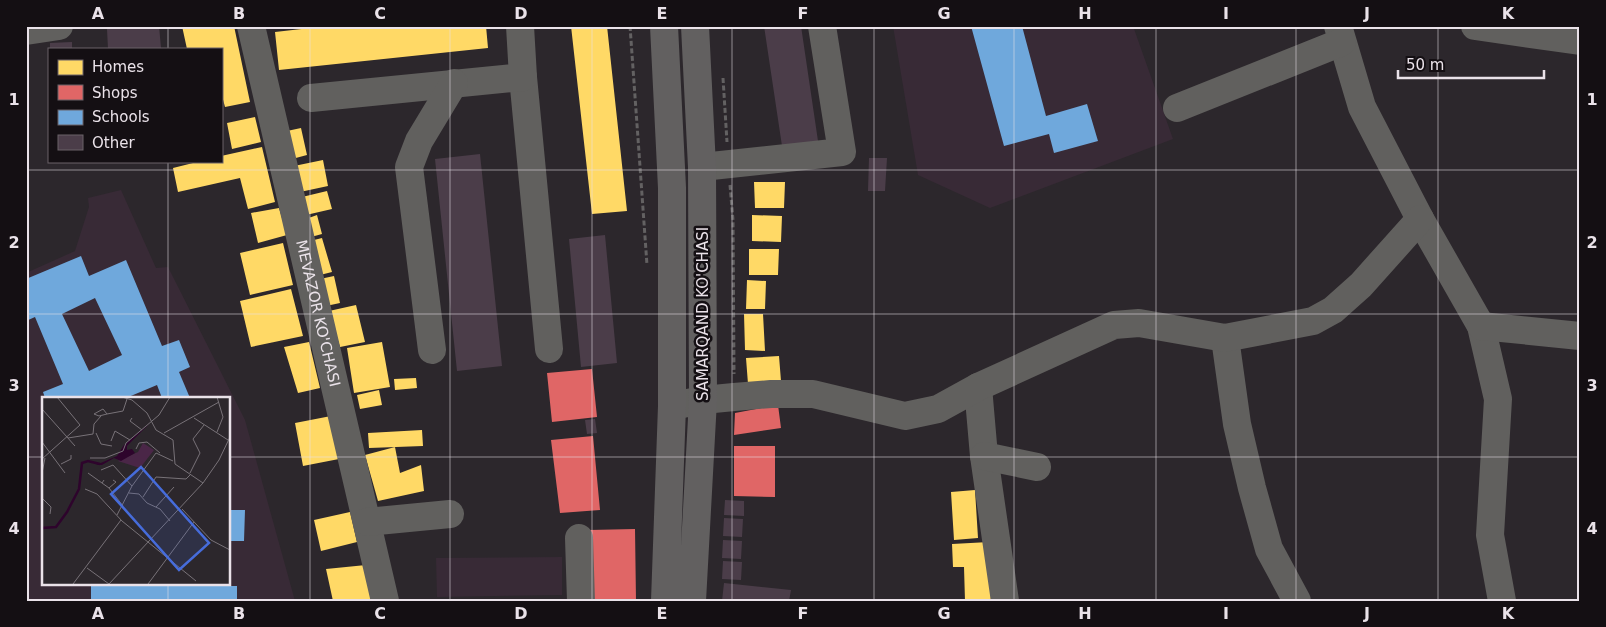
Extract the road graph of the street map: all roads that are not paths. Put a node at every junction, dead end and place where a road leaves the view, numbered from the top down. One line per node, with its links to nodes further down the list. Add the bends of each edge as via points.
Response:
1 (59, 26): 8 (street)
2 (252, 26): 28 (street, MEVAZOR KO'CHASI)
3 (520, 26): 11 (street)
4 (664, 26): 24 (main road, SAMARQAND KO'CHASI, via 672,188)
5 (696, 26): 15 (main road, SAMARQAND KO'CHASI)
6 (822, 26): 15 (street, via 842,152)
7 (1474, 26): 10 (street)
8 (26, 31)
9 (1340, 34): 14 (street); 16 (street, via 1362,107)
10 (1580, 41)
11 (523, 77): 12 (street); 20 (street)
12 (454, 83): 13 (street); 21 (street, via 419,142 409,167)
13 (311, 98)
14 (1177, 108)
15 (716, 166): 23 (main road, SAMARQAND KO'CHASI)
16 (1420, 219): 17 (street); 19 (street, via 1361,285 1333,310 1313,321)
17 (1481, 326): 18 (street); 36 (street, via 1498,399 1490,535)
18 (1580, 336)
19 (1225, 338): 22 (street, via 1139,323 1114,325); 35 (street, via 1237,424 1252,488 1269,550)
20 (549, 349)
21 (432, 350)
22 (978, 386): 23 (street, via 938,409 905,416 813,394); 25 (street)
23 (703, 400): 24 (street); 33 (main road, SAMARQAND KO'CHASI)
24 (672, 406): 32 (main road, SAMARQAND KO'CHASI)
25 (984, 456): 26 (street); 34 (street)
26 (1037, 467)
27 (450, 514): 28 (street)
28 (367, 522): 30 (street, MEVAZOR KO'CHASI)
29 (580, 538): 31 (street)
30 (385, 601)
31 (581, 601)
32 (665, 601)
33 (692, 601)
34 (1005, 601)
35 (1297, 601)
36 (1502, 601)

